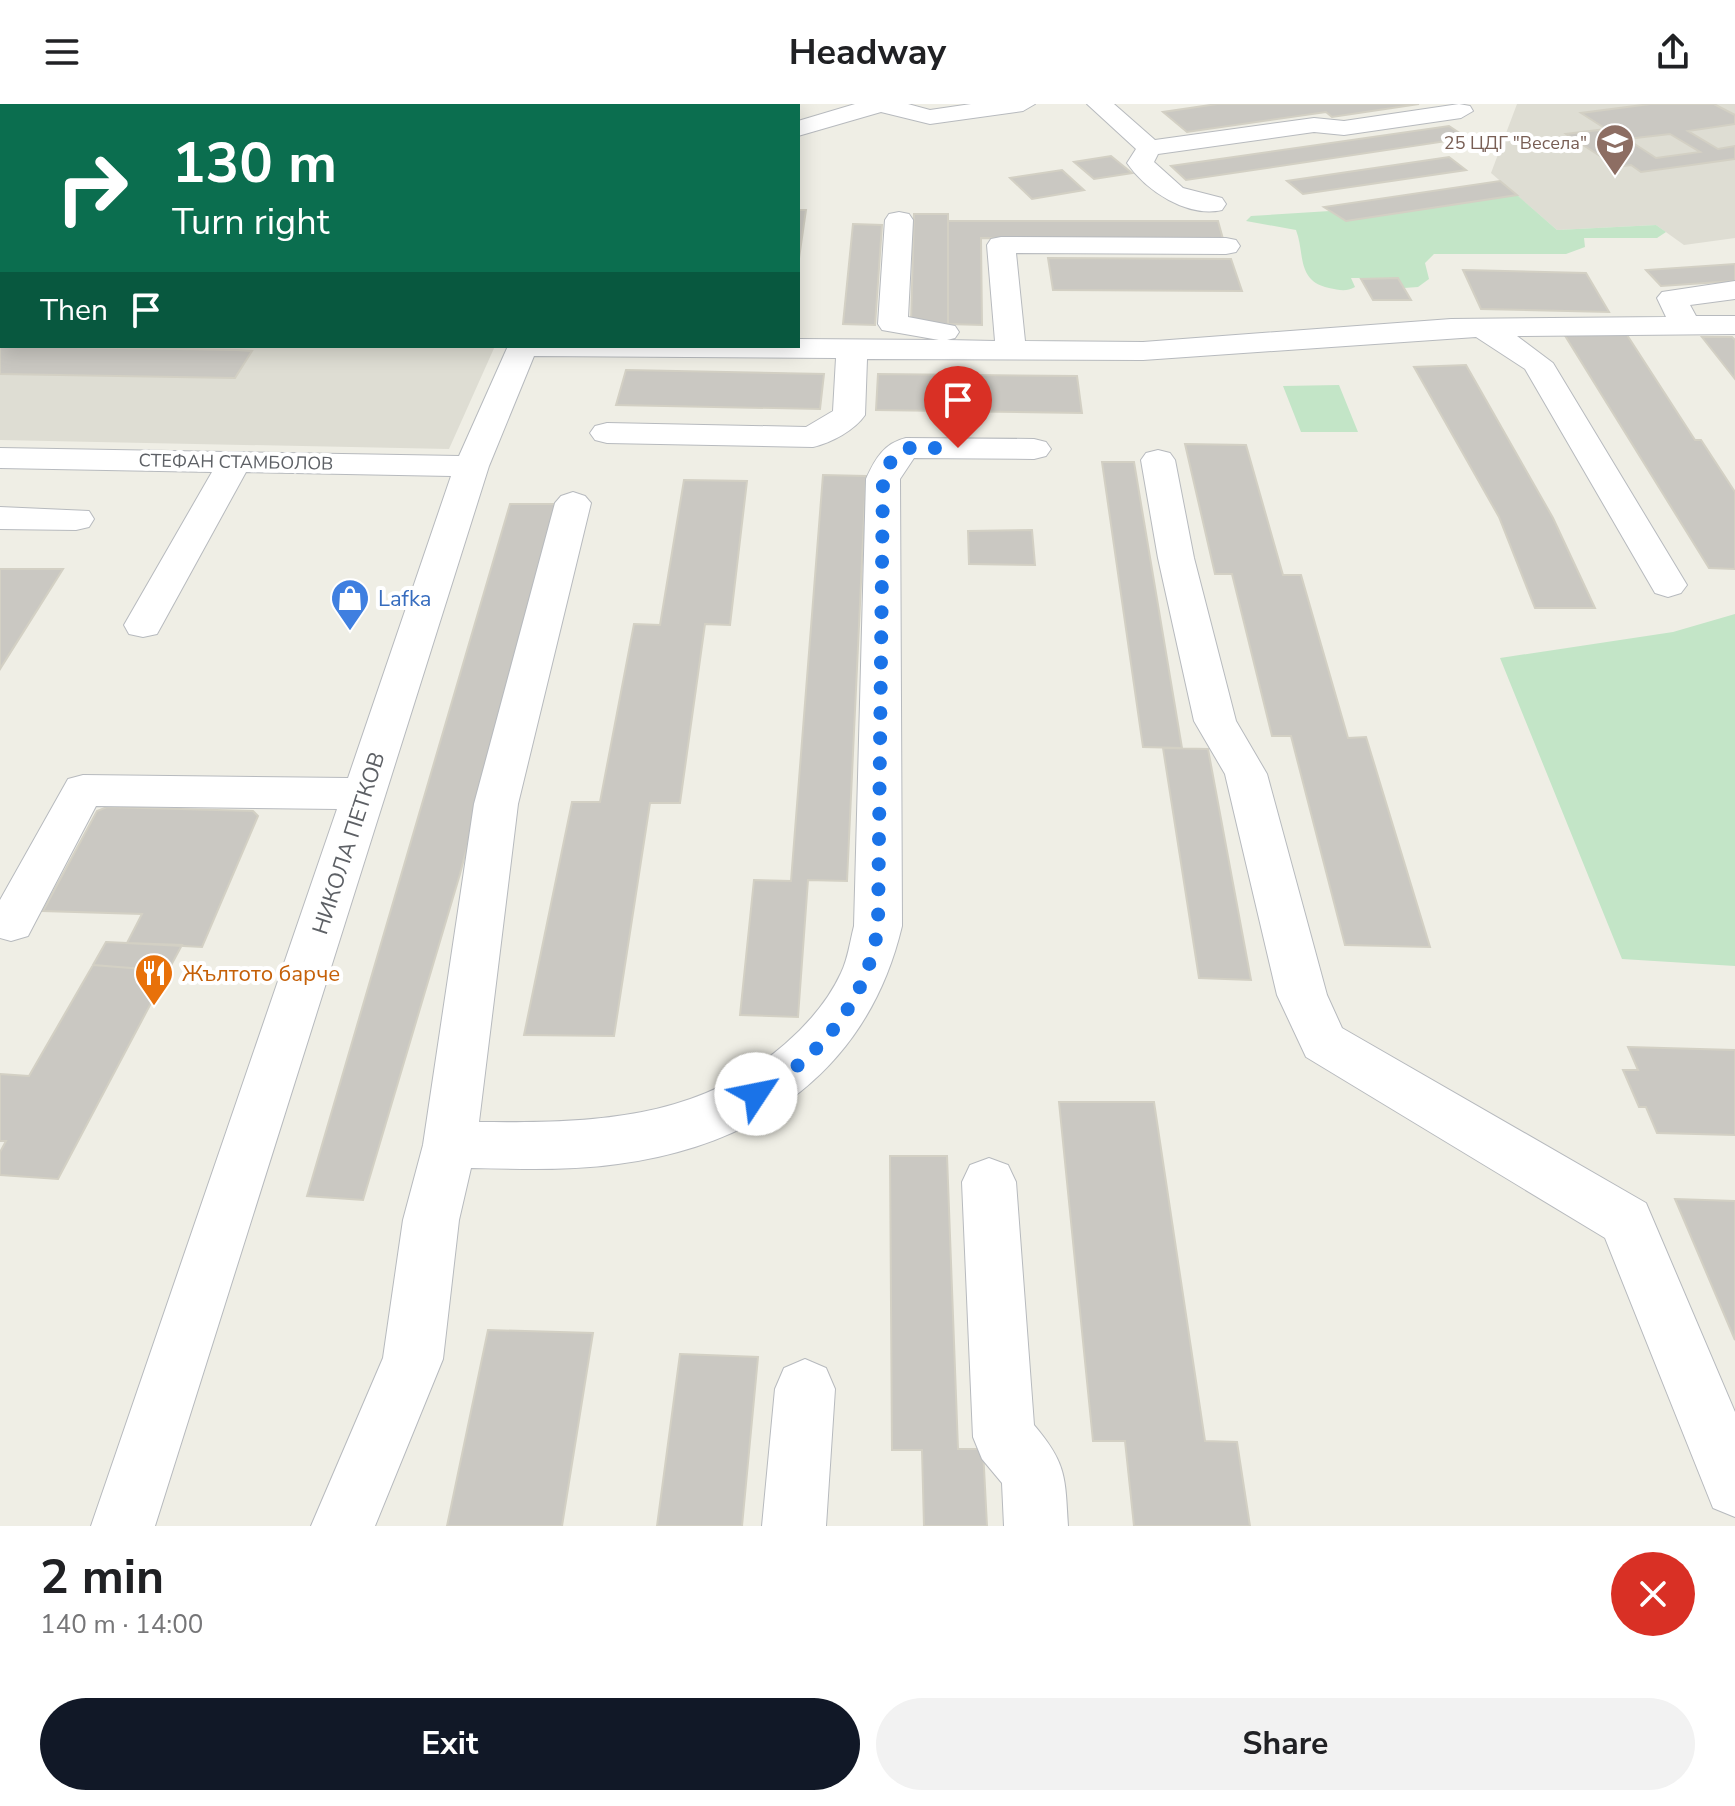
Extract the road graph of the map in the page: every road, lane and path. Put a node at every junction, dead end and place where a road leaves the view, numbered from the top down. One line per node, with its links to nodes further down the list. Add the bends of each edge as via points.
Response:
1 (880, 104): 2 (street, via 930,117); 5 (street)
2 (1023, 104)
3 (1099, 104): 6 (street)
4 (1461, 111): 6 (street)
5 (800, 128)
6 (1150, 148): 7 (street, via 1140,163 1174,194)
7 (1213, 204)
8 (899, 220): 17 (street, via 893,324 946,333)
9 (1226, 246): 18 (street, via 1001,245)
10 (1735, 290): 12 (street, via 1672,298)
11 (1735, 325): 12 (street)
12 (1685, 326): 13 (street)
13 (1481, 327): 18 (street, via 1143,351); 28 (street, via 1537,363)
14 (523, 348): 24 (street, НИКОЛА ПЕТКОВ)
15 (768, 348): 16 (street)
16 (852, 349): 17 (street); 19 (street, via 849,415 813,437)
17 (946, 350): 18 (street)
18 (1011, 350)
19 (607, 433)
20 (1034, 449): 32 (street, via 906,448 891,461 883,479 878,926 873,959 840,1024 777,1082 690,1125 620,1141)
21 (0, 458): 23 (street, СТЕФАН СТАМБОЛОВ)
22 (1158, 460): 35 (street, via 1215,721 1246,774 1302,995 1324,1042 1626,1221)
23 (235, 462): 24 (street, СТЕФАН СТАМБОЛОВ); 29 (street)
24 (472, 466): 30 (street, НИКОЛА ПЕТКОВ)
25 (573, 503): 32 (street, via 496,804)
26 (0, 518): 27 (street)
27 (76, 519)
28 (1668, 585)
29 (143, 625)
30 (365, 794): 31 (street, via 83,790); 36 (street, НИКОЛА ПЕТКОВ)
31 (11, 923)
32 (450, 1145): 37 (street, via 431,1220 413,1359)
33 (989, 1182): 39 (street, via 1004,1437 1033,1472)
34 (805, 1389): 38 (street)
35 (1735, 1486)
36 (123, 1526)
37 (343, 1526)
38 (794, 1526)
39 (1036, 1526)

